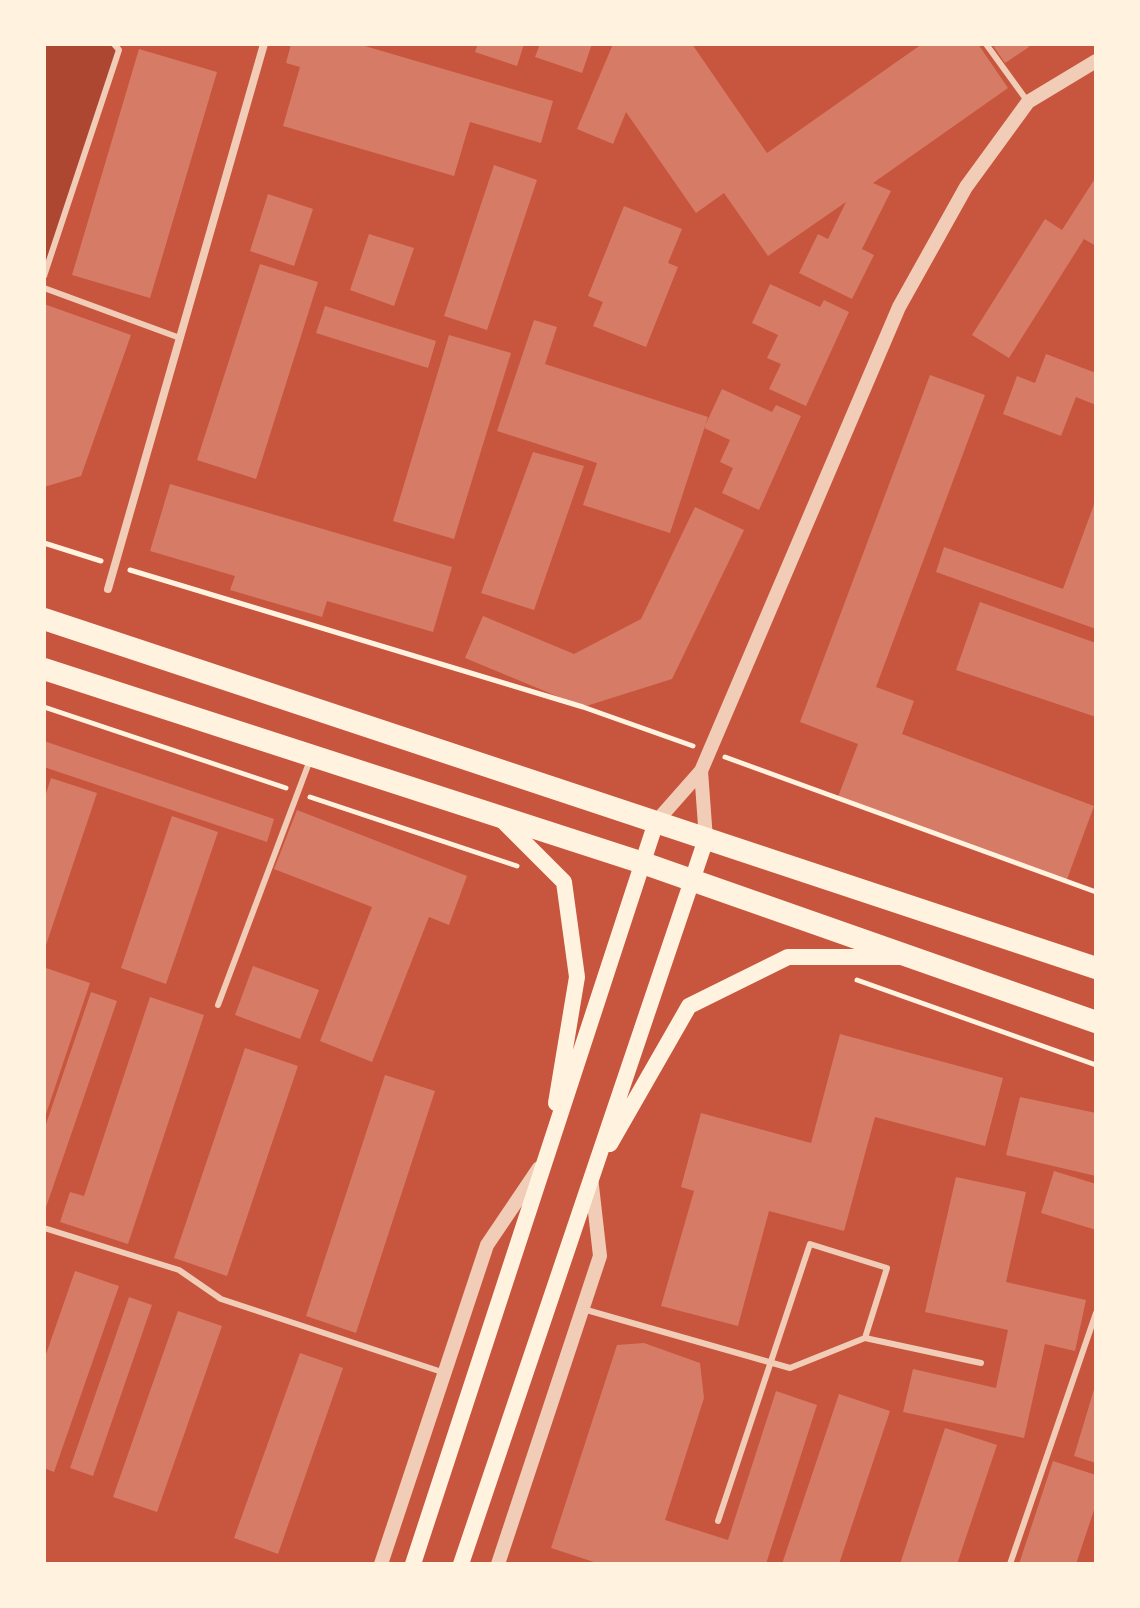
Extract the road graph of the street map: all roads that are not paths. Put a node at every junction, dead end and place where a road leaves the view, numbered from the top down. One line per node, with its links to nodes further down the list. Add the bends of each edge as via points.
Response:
1 (114, 44): 6 (lane, via 119,50)
2 (264, 44): 8 (street)
3 (986, 44): 5 (lane)
4 (1096, 61): 5 (street)
5 (1028, 102): 13 (street, via 966,187 899,307)
6 (44, 276)
7 (44, 288): 8 (lane)
8 (180, 338): 9 (street)
9 (108, 589)
10 (44, 619): 15 (highway)
11 (44, 669): 12 (highway)
12 (311, 757): 14 (highway); 21 (lane)
13 (701, 771): 15 (street); 16 (street)
14 (500, 818): 17 (highway); 23 (main road, via 564,882 577,977)
15 (656, 822): 16 (highway); 17 (main road)
16 (706, 839): 18 (main road); 20 (highway)
17 (643, 863): 18 (highway); 23 (main road)
18 (692, 881): 19 (highway); 24 (main road)
19 (905, 957): 22 (highway); 24 (main road, via 788,957 689,1006)
20 (1096, 968)
21 (218, 1005)
22 (1096, 1022)
23 (546, 1157): 31 (street, via 487,1245); 34 (main road)
24 (591, 1177): 26 (street, via 600,1256); 35 (main road)
25 (44, 1228): 31 (lane, via 179,1270 221,1299)
26 (583, 1309): 29 (lane); 36 (street)
27 (1096, 1313): 37 (lane)
28 (865, 1338): 29 (lane, via 790,1368); 29 (lane, via 887,1268 810,1244); 30 (lane)
29 (772, 1363): 32 (lane)
30 (981, 1363)
31 (445, 1373): 33 (street)
32 (718, 1521)
33 (381, 1564)
34 (413, 1564)
35 (461, 1564)
36 (498, 1564)
37 (1010, 1564)

